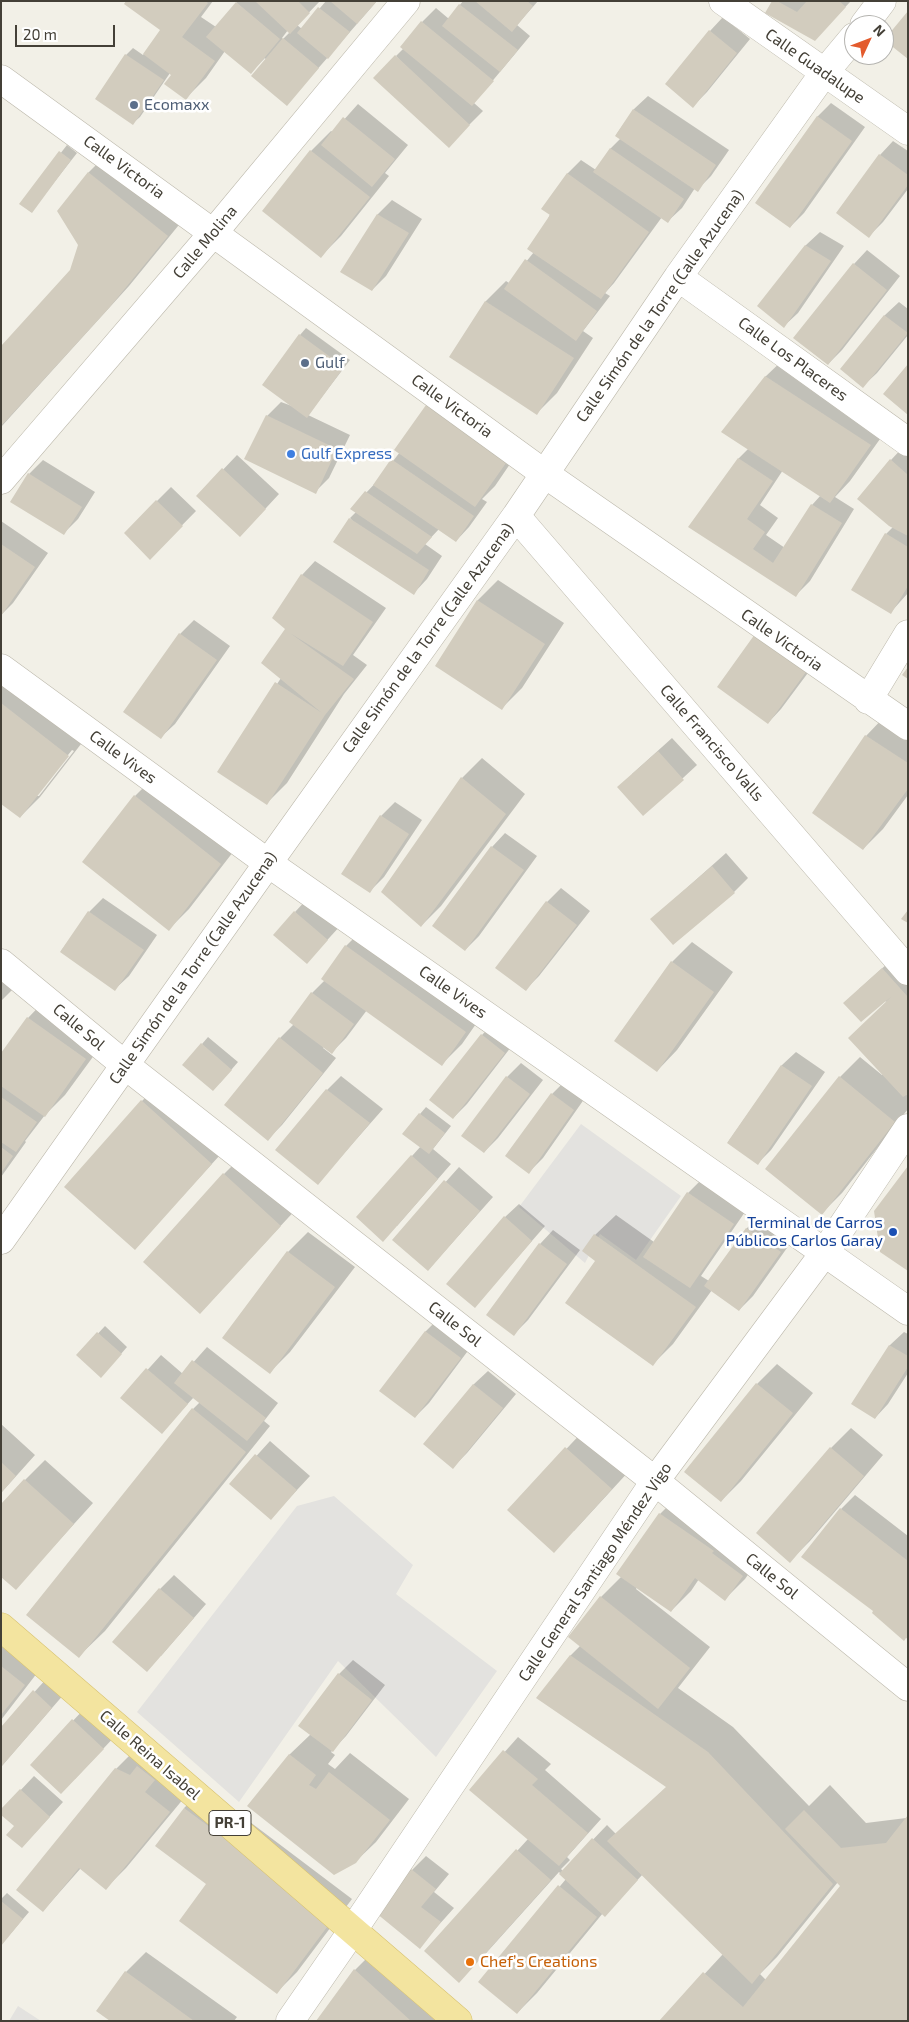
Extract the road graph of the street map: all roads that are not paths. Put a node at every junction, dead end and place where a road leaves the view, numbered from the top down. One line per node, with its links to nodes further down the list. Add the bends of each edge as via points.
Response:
1 (406, 1): 9 (street, Calle Molina)
2 (723, 1): 6 (street, Calle Guadalupe)
3 (882, 1): 4 (street)
4 (872, 15)
5 (844, 49): 6 (street, Calle Simón de la Torre (Calle Azucena))
6 (824, 73): 8 (street, Calle Guadalupe); 10 (street, Calle Simón de la Torre (Calle Azucena))
7 (1, 78): 9 (street, Calle Victoria)
8 (908, 131)
9 (214, 232): 12 (street, Calle Victoria); 13 (street, Calle Molina)
10 (678, 277): 11 (street, Calle Los Placeres); 12 (street, Calle Simón de la Torre (Calle Azucena))
11 (908, 442)
12 (545, 474): 14 (street, Calle Simón de la Torre (Calle Azucena)); 17 (street, Calle Victoria)
13 (1, 480)
14 (516, 516): 19 (street, Calle Simón de la Torre (Calle Azucena)); 21 (street, Calle Francisco Valls)
15 (908, 634): 17 (street)
16 (1, 668): 19 (street, Calle Vives)
17 (868, 700): 18 (street, Calle Victoria)
18 (908, 726)
19 (268, 862): 22 (street, Calle Simón de la Torre (Calle Azucena)); 25 (street, Calle Vives)
20 (1, 963): 22 (street, Calle Sol)
21 (908, 971)
22 (125, 1065): 24 (street, Calle Simón de la Torre (Calle Azucena)); 27 (street, Calle Sol)
23 (908, 1128): 25 (street, Calle General Santiago Méndez Vigo)
24 (1, 1240)
25 (825, 1252): 26 (street, Calle Vives); 27 (street, Calle General Santiago Méndez Vigo)
26 (908, 1311)
27 (656, 1481): 29 (street, Calle Sol); 30 (street, Calle General Santiago Méndez Vigo)
28 (1, 1626): 30 (main road, Calle Reina Isabel / PR-1)
29 (908, 1687)
30 (353, 1930): 31 (street, Calle General Santiago Méndez Vigo); 32 (main road, Calle Reina Isabel / PR-1)
31 (290, 2021)
32 (458, 2021)

